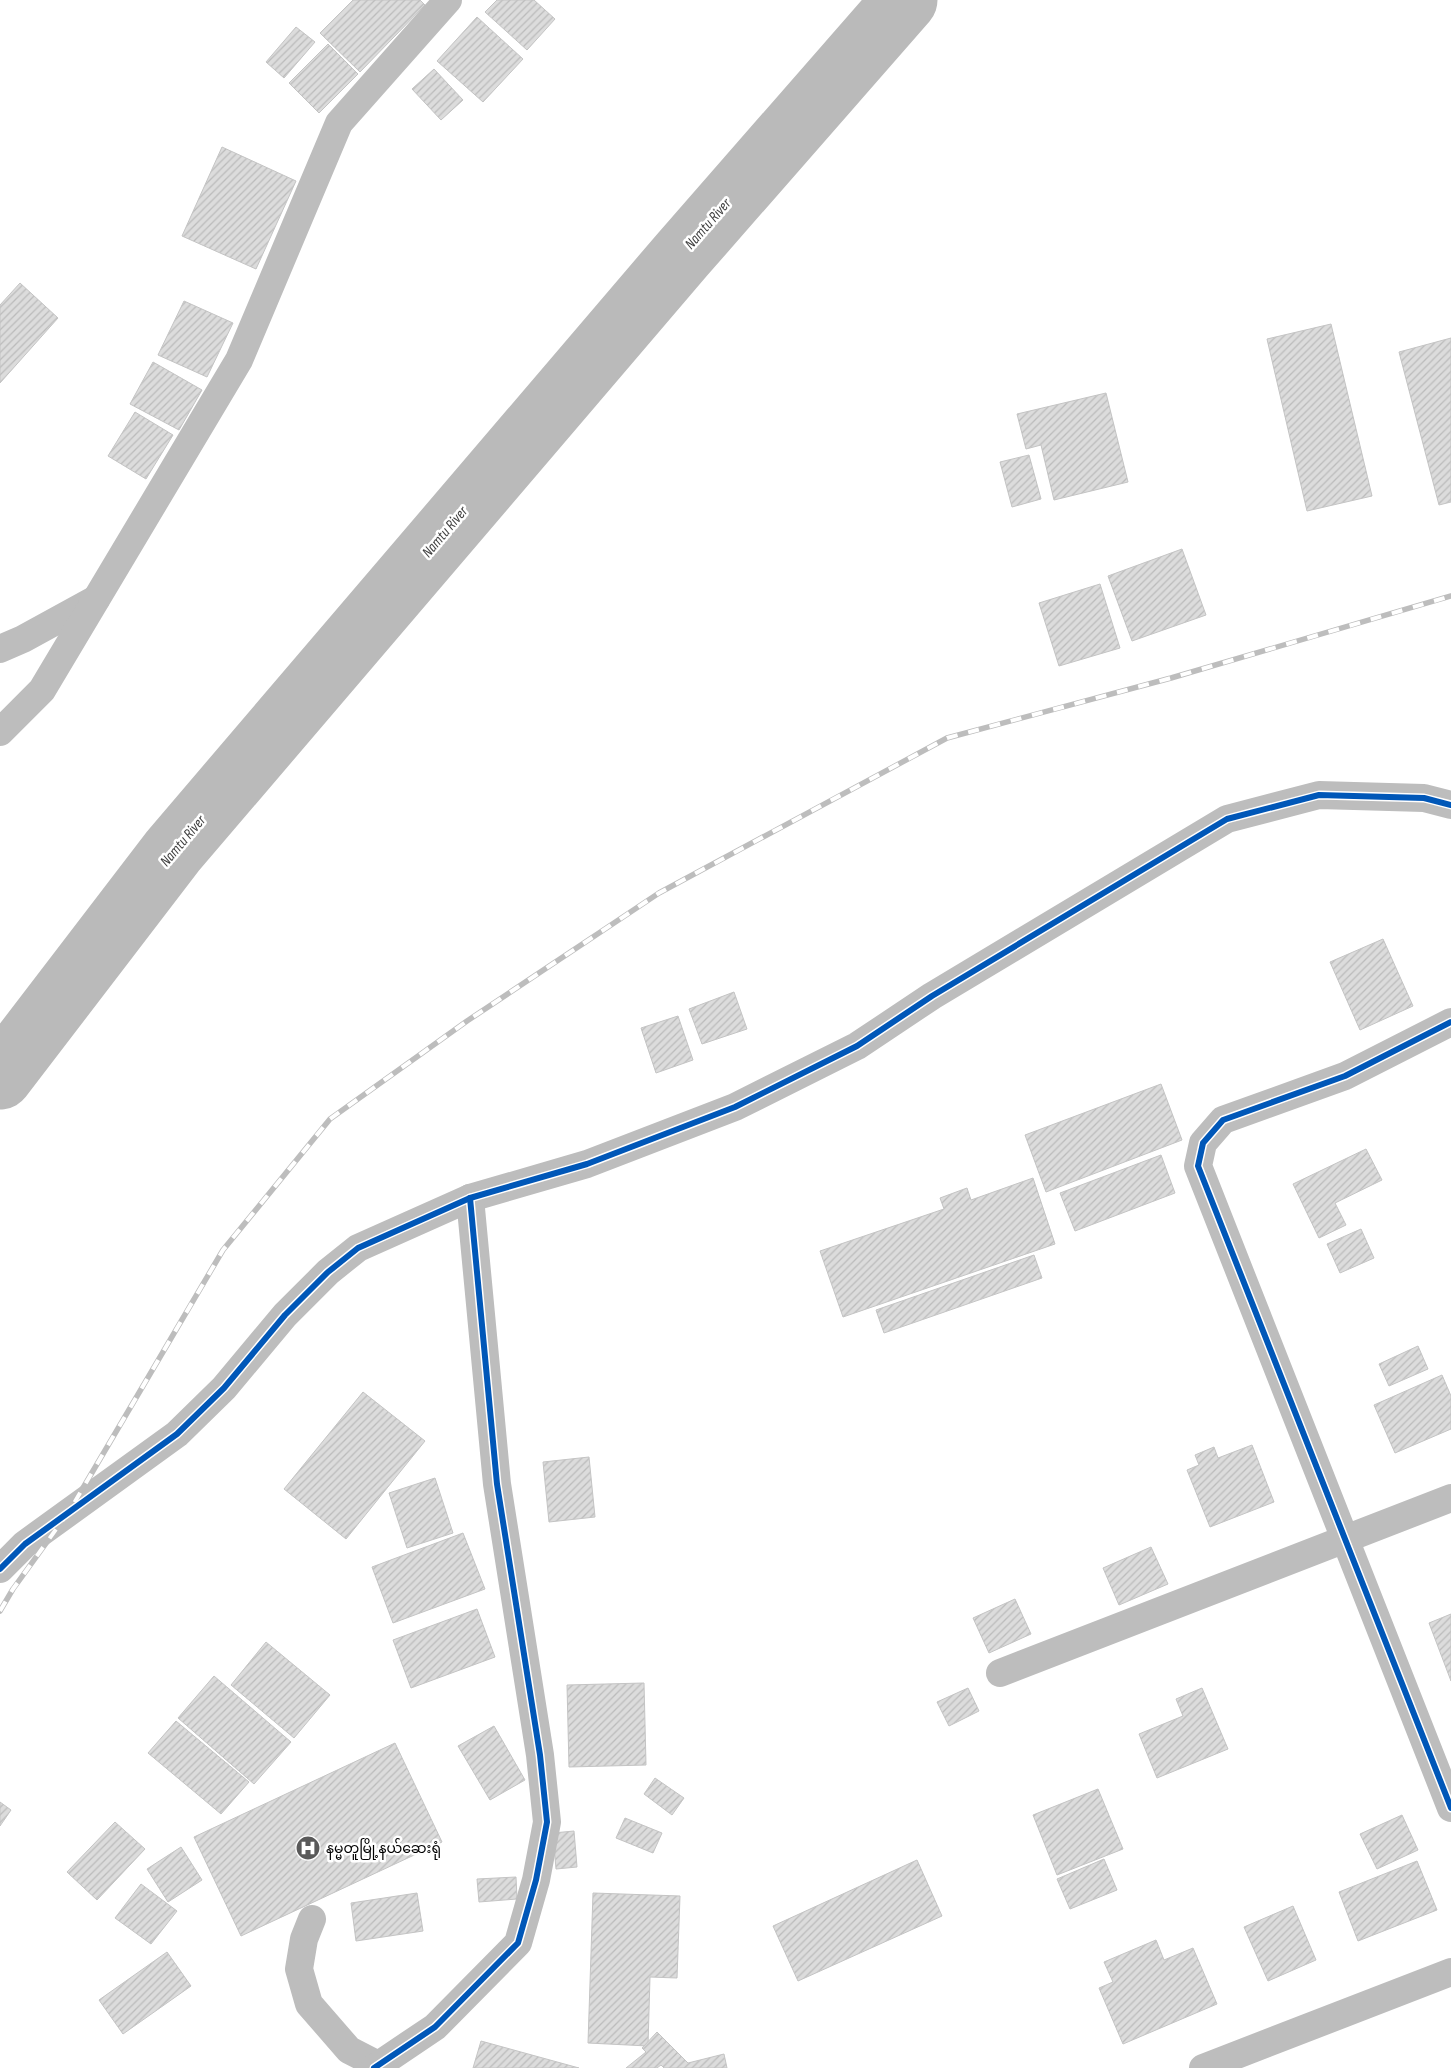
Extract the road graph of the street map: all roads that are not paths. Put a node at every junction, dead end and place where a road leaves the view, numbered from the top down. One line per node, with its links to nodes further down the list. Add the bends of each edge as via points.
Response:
1 (448, 0): 2 (street, via 339,123 239,360)
2 (97, 598): 3 (street); 4 (street, via 42,690)
3 (0, 649)
4 (0, 732)
5 (1451, 805): 7 (street, via 1424,798 1319,795 1227,819 932,996 857,1046 753,1099 587,1164)
6 (1451, 1022): 9 (street, via 1345,1076 1223,1120 1203,1143 1198,1166)
7 (470, 1198): 10 (street, via 358,1248 328,1272 285,1315 224,1388 177,1434 25,1544); 15 (street, via 497,1484 540,1755 547,1822 536,1880 518,1943 435,2027)
8 (1451, 1498): 9 (street)
9 (1345, 1539): 11 (street); 12 (street)
10 (0, 1569)
11 (1000, 1673)
12 (1451, 1808)
13 (312, 1919): 15 (street, via 304,1939 299,1969 309,2004 349,2050)
14 (1451, 1972): 16 (street)
15 (377, 2067)
16 (1203, 2068)

